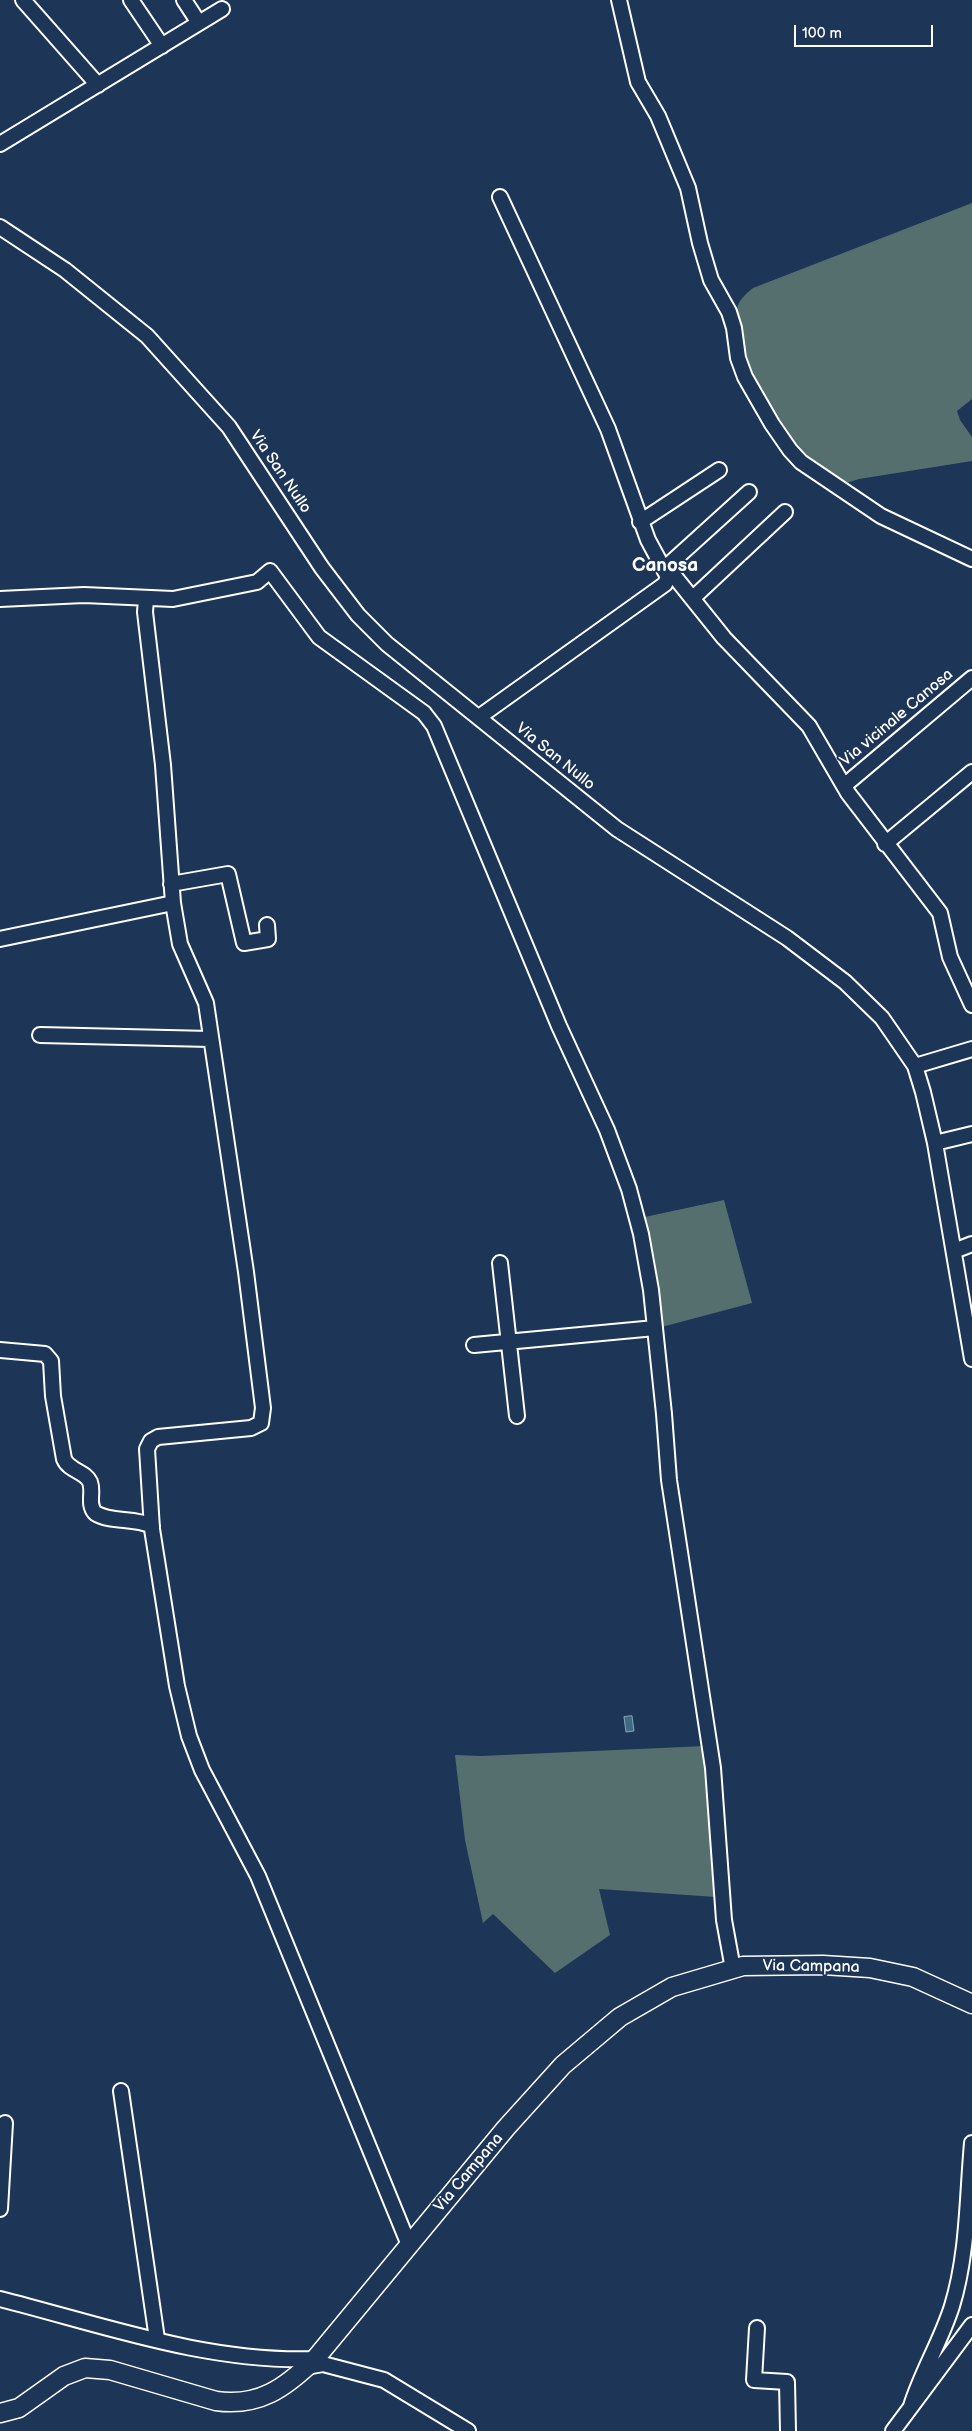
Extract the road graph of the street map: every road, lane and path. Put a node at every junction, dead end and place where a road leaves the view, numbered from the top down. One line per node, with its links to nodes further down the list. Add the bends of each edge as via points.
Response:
1 (24, 0): 8 (street)
2 (131, 0): 7 (street)
3 (184, 0): 6 (street)
4 (619, 0): 16 (street, via 638,82 677,157 711,280 734,328 738,358 772,424 801,462 881,516)
5 (222, 9): 6 (street)
6 (199, 23): 7 (street)
7 (162, 46): 8 (street)
8 (98, 85): 9 (street)
9 (0, 144)
10 (500, 197): 15 (street, via 608,429)
11 (0, 227): 22 (street, Via San Nullo, via 65,270 146,336 229,427 322,568 358,615 387,644)
12 (719, 470): 15 (street)
13 (749, 492): 17 (street)
14 (784, 512): 18 (street)
15 (640, 522): 17 (street)
16 (972, 559)
17 (664, 569): 18 (street); 22 (street, via 668,577 666,584)
18 (693, 598): 24 (street, via 724,638 810,726)
19 (0, 599): 20 (street, via 84,595)
20 (146, 599): 26 (street); 40 (street, via 182,598 257,582 270,571 319,637 424,713 434,726 547,999 620,1163 641,1234)
21 (972, 678): 24 (street, Via vicinale Canosa)
22 (479, 718): 34 (street, Via San Nullo, via 617,830 787,938 845,982 882,1018)
23 (972, 772): 25 (street)
24 (845, 785): 25 (street)
25 (886, 844): 30 (street, via 940,913 950,956)
26 (171, 884): 27 (street); 28 (street, via 228,874 244,943 268,938)
27 (173, 903): 29 (street); 32 (street, via 180,944 206,1003)
28 (267, 924)
29 (0, 940)
30 (972, 1005)
31 (40, 1035): 32 (street)
32 (210, 1039): 46 (street, via 248,1282 263,1416 261,1423 251,1428 158,1437 151,1441 147,1460)
33 (972, 1048): 34 (street)
34 (915, 1066): 36 (street, Via San Nullo)
35 (972, 1134): 36 (street)
36 (935, 1143): 38 (street, Via San Nullo)
37 (972, 1244): 38 (street)
38 (954, 1251): 44 (street, Via San Nullo)
39 (500, 1263): 41 (street)
40 (654, 1328): 41 (street); 47 (street, via 669,1480 713,1768 724,1920)
41 (509, 1342): 42 (street); 45 (street)
42 (474, 1345)
43 (0, 1350): 46 (street, via 45,1354 51,1361 53,1396 64,1459 66,1465 90,1482 91,1508 95,1513 135,1519)
44 (972, 1359)
45 (517, 1416)
46 (152, 1526): 53 (street, via 188,1736 206,1778 258,1876)
47 (733, 1969): 48 (main road, Via Campana, via 743,1966 823,1965 870,1968 912,1977); 53 (main road, Via Campana, via 672,1987 620,2017 563,2065)
48 (972, 2004)
49 (121, 2091): 57 (street)
50 (5, 2123): 52 (street)
51 (972, 2143): 59 (street, via 962,2264 952,2308 920,2378)
52 (0, 2209)
53 (409, 2245): 58 (main road, Via Campana)
54 (0, 2299): 57 (street)
55 (972, 2325): 59 (street)
56 (756, 2328): 62 (street, via 754,2380 787,2382)
57 (157, 2339): 58 (street, via 242,2357)
58 (310, 2363): 60 (main road, Via Campana, via 297,2376 264,2397 229,2403 110,2370 85,2368 64,2376 18,2408); 61 (street, via 384,2380)
59 (911, 2406): 63 (street)
60 (0, 2413)
61 (468, 2431)
62 (788, 2431)
63 (893, 2431)

